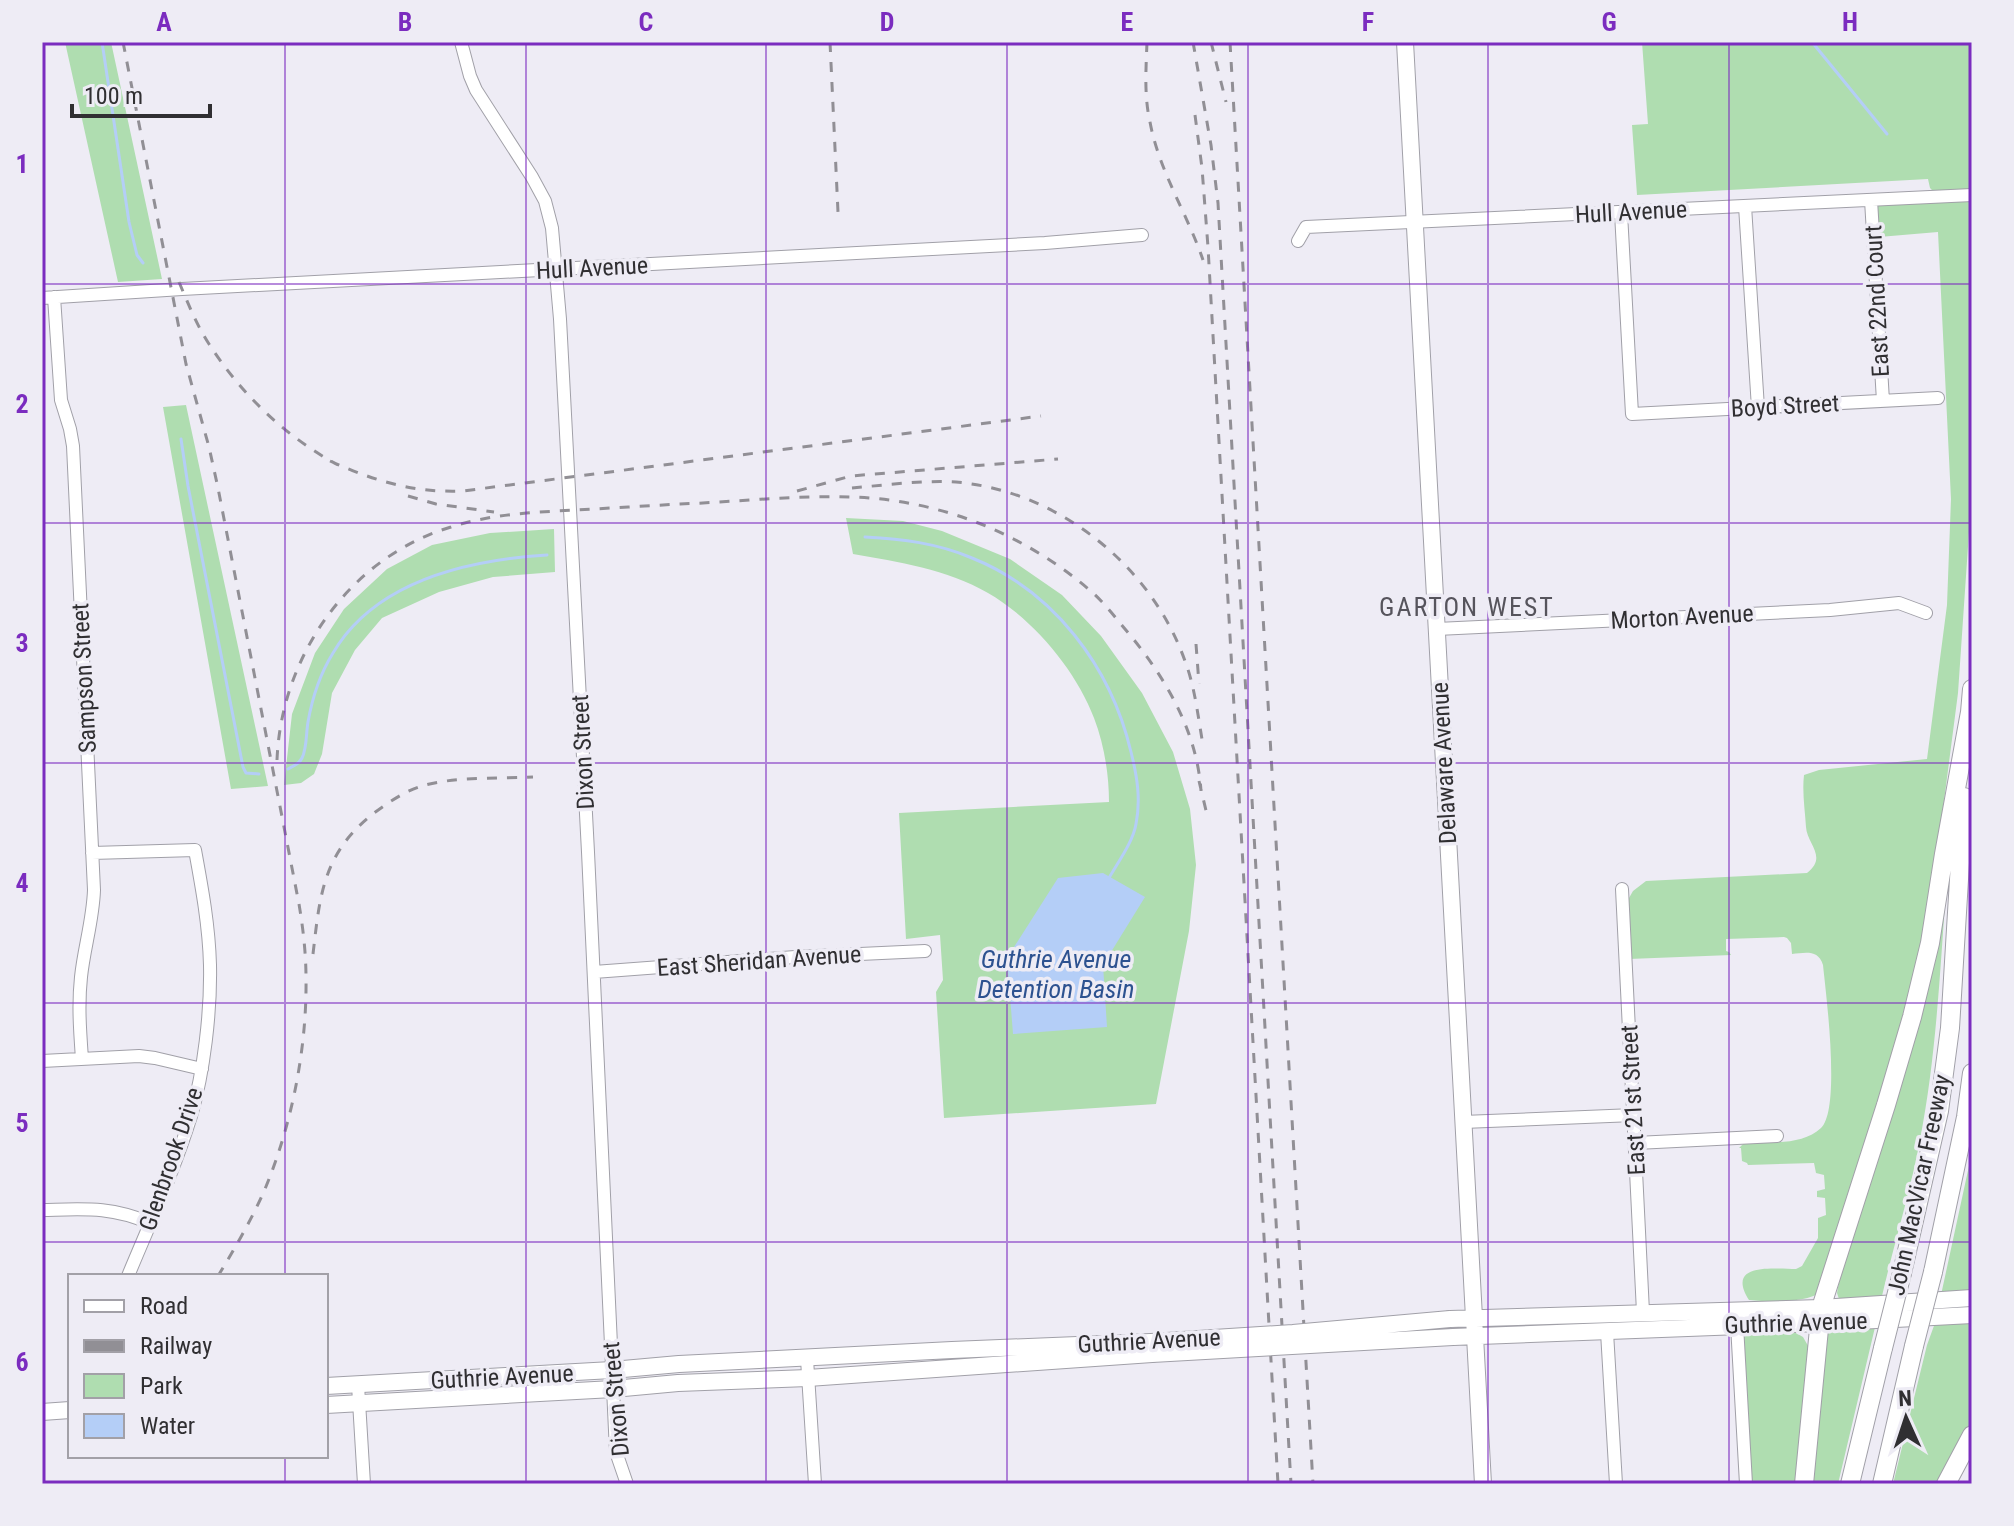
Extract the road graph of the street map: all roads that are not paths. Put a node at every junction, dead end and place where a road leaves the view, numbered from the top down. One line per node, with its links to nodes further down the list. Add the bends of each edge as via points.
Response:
1 (461, 42): 10 (street, Dixon Street, via 476,90 545,201)
2 (1405, 42): 7 (main road, Delaware Avenue)
3 (1972, 195): 4 (street, Hull Avenue)
4 (1871, 200): 5 (street, Hull Avenue); 13 (street, East 22nd Court)
5 (1745, 206): 6 (street, Hull Avenue); 14 (street)
6 (1621, 213): 7 (street, Hull Avenue); 14 (street, Boyd Street, via 1632,414)
7 (1415, 223): 9 (street, Hull Avenue, via 1306,227); 16 (main road, Delaware Avenue)
8 (1142, 235): 10 (street, Hull Avenue)
9 (1298, 241)
10 (556, 270): 11 (street, Hull Avenue); 22 (street, Dixon Street)
11 (48, 298): 19 (street, Sampson Street, via 61,400 73,446)
12 (1938, 398): 13 (street, Boyd Street)
13 (1883, 401): 14 (street, Boyd Street)
14 (1758, 408)
15 (1926, 613): 16 (street, Morton Avenue, via 1899,603)
16 (1437, 629): 28 (main road, Delaware Avenue)
17 (1972, 689): 18 (highway, John MacVicar Freeway)
18 (1970, 712): 37 (highway, via 1915,1005); 61 (highway, John MacVicar Freeway, bridge, via 1950,1028 1936,1127)
19 (92, 853): 23 (street, Sampson Street, via 93,913 79,999); 25 (street, Glenbrook Drive, via 195,850 210,967)
20 (1622, 889): 27 (street, East 21st Street)
21 (925, 951): 22 (street, East Sheridan Avenue)
22 (594, 972): 44 (street, Dixon Street)
23 (82, 1059): 24 (street); 25 (street, via 139,1056)
24 (42, 1061)
25 (202, 1069): 32 (street, Glenbrook Drive, via 192,1114)
26 (1972, 1073): 62 (highway, John MacVicar Freeway, bridge, via 1943,1231)
27 (1634, 1115): 28 (street); 30 (street, East 21st Street)
28 (1463, 1122): 38 (main road, Delaware Avenue)
29 (1777, 1136): 30 (street)
30 (1636, 1143): 35 (street, East 21st Street)
31 (42, 1210): 32 (street, via 106,1209)
32 (150, 1223): 33 (street, Glenbrook Drive)
33 (129, 1274)
34 (1972, 1298): 37 (main road, Guthrie Avenue)
35 (1643, 1312): 37 (main road, Guthrie Avenue); 38 (main road, Guthrie Avenue)
36 (1972, 1315): 37 (main road, Guthrie Avenue)
37 (1820, 1316): 39 (main road, Guthrie Avenue); 60 (highway)
38 (1474, 1318): 41 (main road, Delaware Avenue); 42 (main road, Guthrie Avenue, bridge)
39 (1737, 1325): 40 (main road, Guthrie Avenue); 59 (street)
40 (1607, 1332): 41 (main road, Guthrie Avenue); 58 (street)
41 (1475, 1336): 42 (main road, Guthrie Avenue, bridge); 57 (main road, Delaware Avenue)
42 (1152, 1348): 43 (main road, Guthrie Avenue, via 952,1350); 45 (main road, Guthrie Avenue)
43 (807, 1359): 44 (main road, Guthrie Avenue); 45 (street)
44 (612, 1370): 46 (main road, Guthrie Avenue); 48 (street, Dixon Street)
45 (808, 1378): 48 (main road, Guthrie Avenue); 56 (street)
46 (358, 1385): 47 (main road, Guthrie Avenue); 49 (street)
47 (328, 1386)
48 (613, 1389): 49 (main road, Guthrie Avenue); 55 (street, Dixon Street, via 616,1452)
49 (360, 1404): 50 (main road, Guthrie Avenue); 54 (street)
50 (328, 1405)
51 (68, 1410): 52 (main road)
52 (42, 1412)
53 (1972, 1435): 63 (highway)
54 (364, 1484)
55 (627, 1484)
56 (815, 1484)
57 (1483, 1484)
58 (1616, 1484)
59 (1746, 1484)
60 (1804, 1484)
61 (1850, 1484)
62 (1882, 1484)
63 (1946, 1484)

